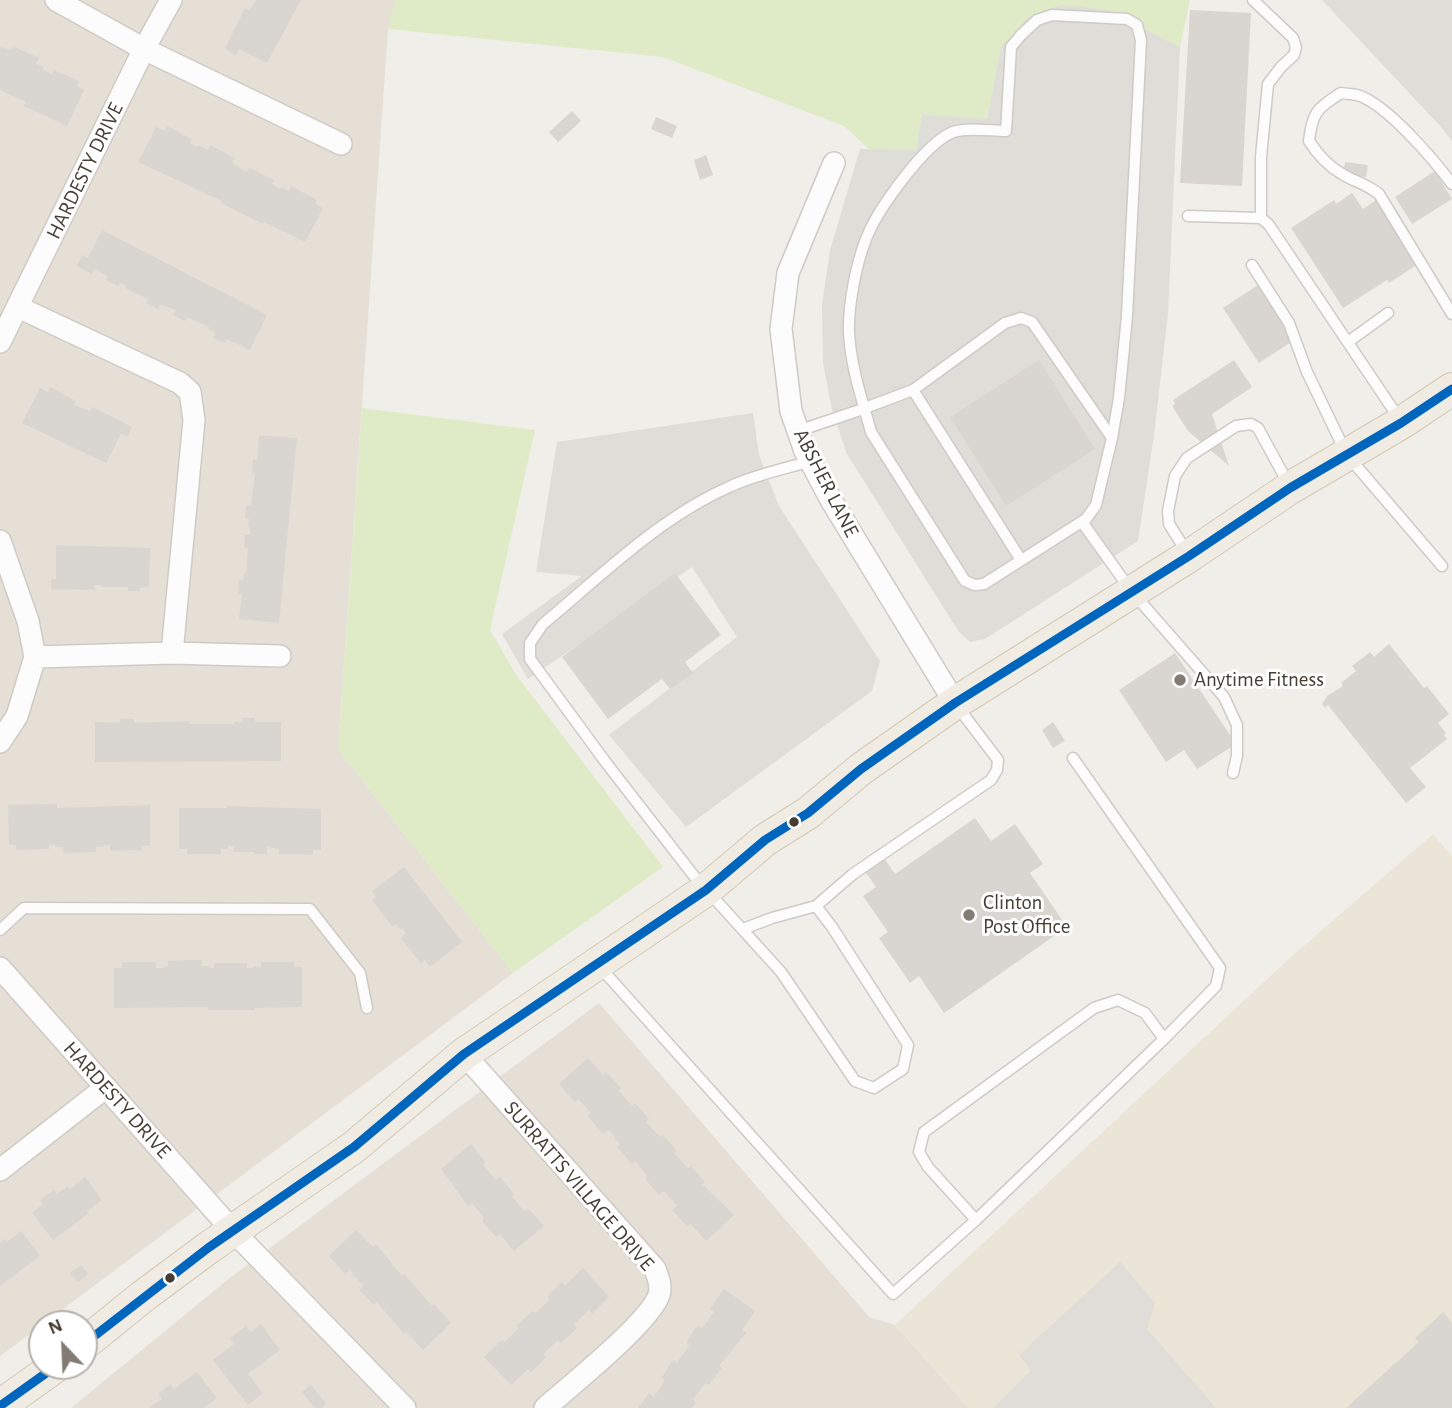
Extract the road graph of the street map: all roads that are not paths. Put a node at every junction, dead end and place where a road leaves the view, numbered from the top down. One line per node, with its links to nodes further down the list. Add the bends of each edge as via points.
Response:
1 (56, 0): 4 (street)
2 (171, 0): 4 (street, HARDESTY DRIVE)
3 (1253, 0): 9 (lane, via 1293,38 1296,47 1268,84)
4 (144, 49): 5 (street); 11 (street, HARDESTY DRIVE)
5 (341, 144)
6 (834, 163): 20 (street, ABSHER LANE, via 788,273 781,329 791,411)
7 (1452, 184): 13 (lane, via 1430,156 1379,108 1359,96 1341,93 1322,104 1312,119 1309,141 1321,158 1379,194)
8 (1188, 216): 9 (lane)
9 (1261, 218): 15 (lane)
10 (1252, 265): 22 (lane, via 1289,323)
11 (18, 307): 14 (street, HARDESTY DRIVE); 31 (street, via 180,383 190,392 194,420)
12 (1388, 313): 15 (lane)
13 (1452, 314)
14 (0, 342)
15 (1348, 342): 19 (lane)
16 (1452, 389): 19 (main road)
17 (913, 390): 18 (lane); 21 (lane, via 1005,323 1021,318 1032,322); 28 (lane)
18 (865, 408): 20 (lane); 21 (lane, via 855,378 849,331 855,281 867,237 904,176 944,136 957,131 1006,131 1011,47 1037,20 1052,15 1127,19 1137,25 1142,40 1127,316); 28 (lane, via 872,432 965,581 984,584)
19 (1401, 423): 22 (main road)
20 (798, 431): 23 (street, ABSHER LANE)
21 (1112, 438): 25 (lane, via 1096,505)
22 (1347, 455): 24 (main road); 29 (lane)
23 (811, 461): 34 (street, ABSHER LANE); 38 (lane, via 731,485 699,501 543,624 530,643 530,659)
24 (1290, 488): 27 (main road); 27 (lane, via 1258,428 1251,424 1236,426 1187,458 1175,476 1168,511 1169,523)
25 (1082, 522): 28 (lane); 30 (lane)
26 (0, 541): 33 (street, via 28,621)
27 (1189, 556): 30 (main road)
28 (1021, 560)
29 (1442, 566)
30 (1132, 592): 34 (main road); 37 (lane, via 1224,697 1237,725)
31 (172, 653): 32 (street); 33 (street)
32 (280, 656)
33 (35, 657): 35 (street, via 17,716)
34 (955, 703): 38 (main road, via 765,841); 39 (lane, via 998,760 992,780 853,874)
35 (0, 742)
36 (1073, 758): 45 (lane, via 1220,968 1216,986)
37 (1233, 773)
38 (706, 890): 40 (lane); 42 (main road)
39 (816, 906): 40 (lane); 40 (lane, via 908,1045 903,1069 874,1087 855,1081 781,972)
40 (743, 929)
41 (0, 930): 44 (lane, via 24,908 310,909 360,973)
42 (597, 964): 46 (main road); 49 (lane, via 893,1294)
43 (0, 968): 47 (street, HARDESTY DRIVE)
44 (368, 1007)
45 (1164, 1039): 49 (lane); 49 (lane, via 1145,1013 1118,1000 1094,1008 924,1132 919,1152)
46 (464, 1055): 50 (main road, via 354,1147); 55 (street, SURRATTS VILLAGE DRIVE, via 647,1259 660,1283 659,1295 645,1318)
47 (105, 1088): 48 (street); 50 (street, HARDESTY DRIVE)
48 (0, 1170)
49 (976, 1220)
50 (233, 1231): 51 (main road); 54 (street)
51 (98, 1333)
52 (36, 1380): 53 (main road)
53 (0, 1406)
54 (405, 1408)
55 (545, 1408)

